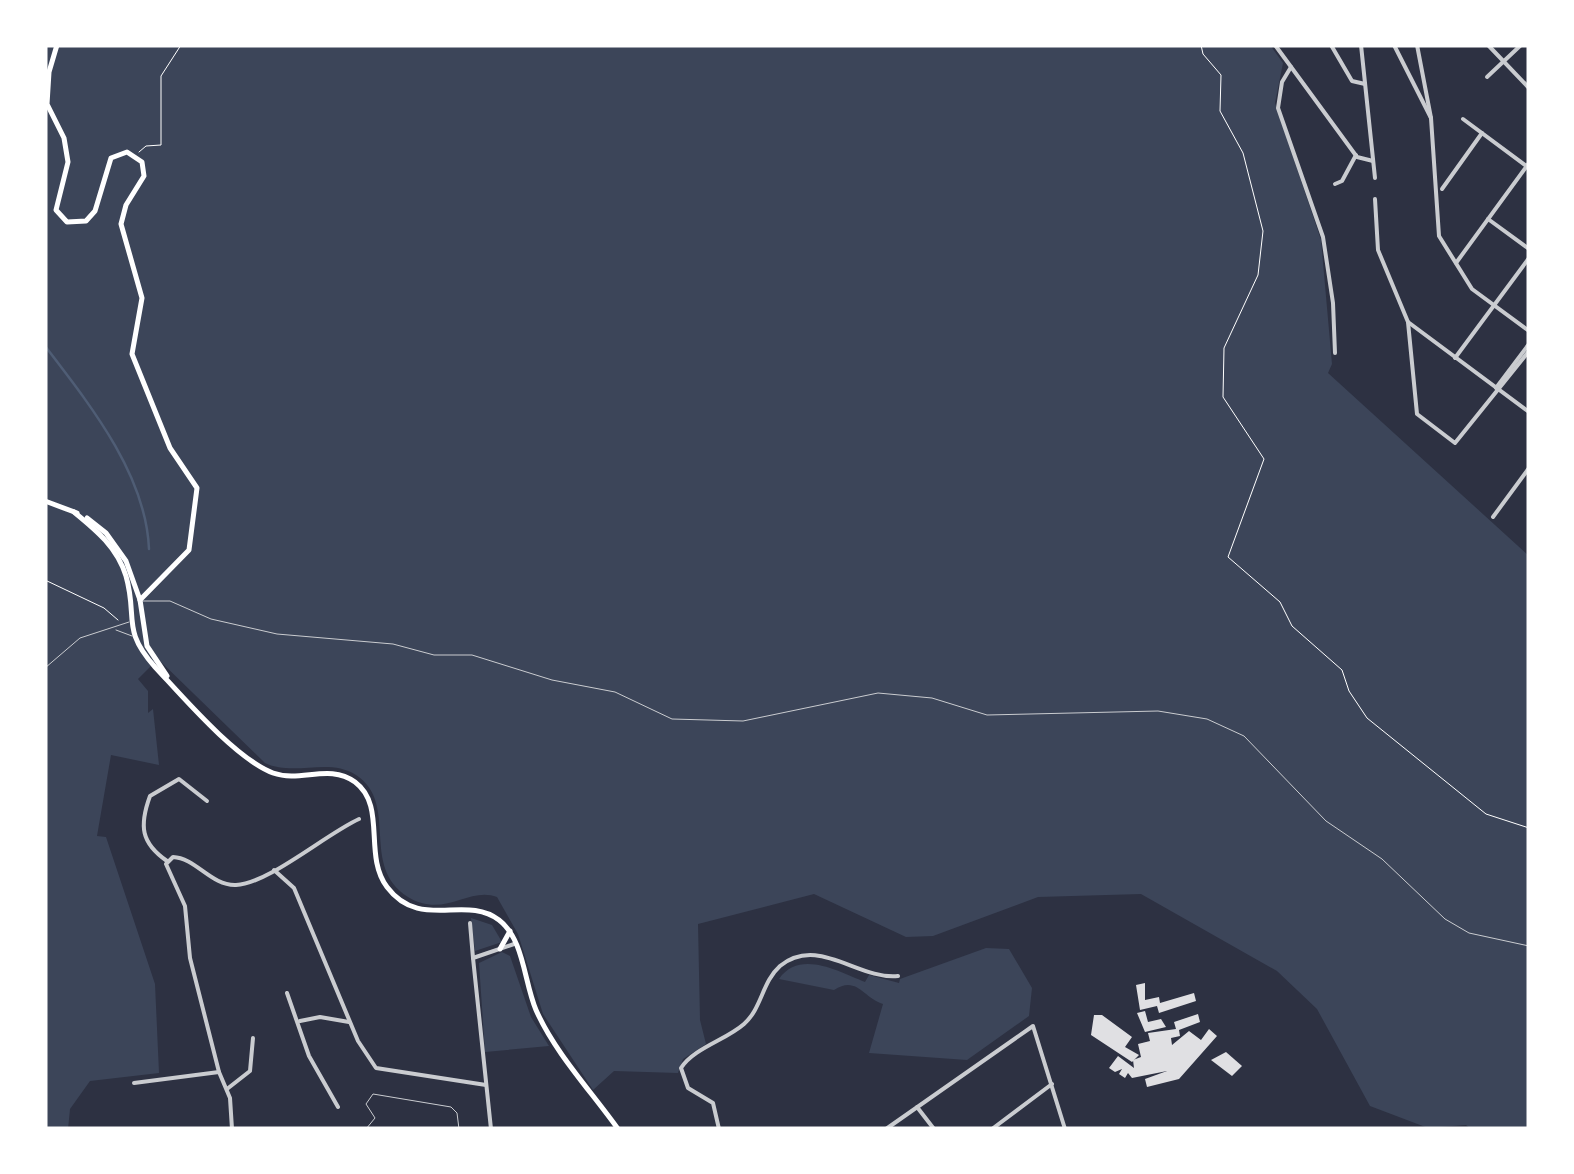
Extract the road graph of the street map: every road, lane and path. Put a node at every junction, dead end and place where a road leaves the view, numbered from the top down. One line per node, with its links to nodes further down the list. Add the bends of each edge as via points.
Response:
1 (57, 45): 19 (main road, via 47,106 68,155 55,202 60,217 73,224 90,218 110,160 120,152)
2 (182, 45): 19 (path, via 161,76 161,145)
3 (1201, 45): 59 (path, via 1221,75 1220,111 1243,154 1263,230 1258,275 1222,365 1227,408 1264,458 1228,556 1342,670 1366,718 1483,812)
4 (1275, 45): 12 (street)
5 (1331, 45): 14 (street, via 1352,81)
6 (1362, 45): 14 (street)
7 (1394, 45): 16 (street)
8 (1417, 45): 16 (street)
9 (1488, 45): 11 (street)
10 (1522, 45): 11 (street)
11 (1504, 61): 13 (street); 15 (street)
12 (1292, 67): 20 (street); 38 (street, via 1278,108 1323,237)
13 (1487, 77)
14 (1366, 84): 21 (street)
15 (1529, 88)
16 (1431, 118): 30 (street, via 1438,230)
17 (1463, 119): 18 (street)
18 (1482, 133): 22 (street); 25 (street)
19 (136, 154): 48 (main road, via 145,173 121,224 141,294 132,354 169,446 198,494 188,552)
20 (1356, 155): 21 (street); 24 (street)
21 (1373, 161): 23 (street)
22 (1528, 166): 27 (street)
23 (1375, 178)
24 (1336, 184)
25 (1442, 188)
26 (1375, 200): 32 (street, via 1378,250)
27 (1488, 220): 28 (street); 30 (street)
28 (1529, 249)
29 (1529, 258): 31 (street)
30 (1456, 263): 31 (street, via 1469,286)
31 (1494, 305): 33 (street); 39 (street)
32 (1408, 322): 34 (street); 35 (street)
33 (1529, 330)
34 (1421, 332): 35 (street); 39 (street)
35 (1409, 340): 41 (street, via 1418,415 1456,443)
36 (1529, 344): 40 (street)
37 (1529, 351): 40 (street)
38 (1334, 353)
39 (1456, 358): 41 (street)
40 (1518, 363): 41 (street)
41 (1498, 390): 42 (street)
42 (1529, 412)
43 (1529, 468): 46 (street)
44 (45, 501): 45 (main road)
45 (74, 512): 48 (main road, via 116,544); 49 (main road, via 116,554)
46 (1493, 517)
47 (45, 580): 51 (path, via 104,608)
48 (140, 600): 49 (main road); 50 (main road); 65 (lane, via 170,601 211,619 277,634 475,656 615,692 672,719 747,721 882,692 989,715 1153,711 1208,719 1244,736 1326,821 1382,859 1445,919 1474,934)
49 (131, 616): 50 (main road); 51 (lane); 54 (main road)
50 (142, 618): 52 (main road)
51 (124, 626): 53 (lane)
52 (144, 629): 54 (main road); 56 (main road, via 149,651)
53 (113, 630): 54 (lane); 55 (lane, via 80,638)
54 (132, 636): 56 (main road)
55 (45, 668)
56 (169, 679): 63 (main road, via 266,770 335,773 356,783 371,804 375,866 397,898 425,911 482,912)
57 (206, 802): 60 (street, via 182,780 152,793 143,837)
58 (358, 820): 61 (street)
59 (1529, 828)
60 (167, 861): 61 (street, via 182,858 236,885); 73 (street, via 184,906)
61 (274, 870): 71 (street, via 294,888)
62 (470, 922): 67 (street)
63 (510, 931): 64 (main road); 66 (main road)
64 (515, 944): 66 (street); 84 (main road, via 540,1019)
65 (1529, 946)
66 (500, 949): 67 (street)
67 (473, 958): 76 (street)
68 (898, 976): 85 (street, via 818,955 781,966 750,1018 682,1068 688,1088 713,1103)
69 (288, 993): 70 (street)
70 (300, 1020): 71 (street); 78 (street, via 309,1056)
71 (350, 1021): 76 (street, via 378,1069)
72 (253, 1038): 77 (street, via 250,1070)
73 (219, 1072): 74 (street); 77 (street)
74 (134, 1082)
75 (1052, 1084): 79 (street, via 1033,1026); 88 (street); 89 (street)
76 (486, 1085): 83 (street)
77 (226, 1089): 80 (street)
78 (338, 1107)
79 (917, 1107): 86 (street); 87 (street)
80 (232, 1129)
81 (366, 1129): 82 (lane, via 375,1118 366,1101 375,1094 451,1107)
82 (459, 1129)
83 (491, 1129)
84 (618, 1129)
85 (719, 1129)
86 (886, 1129)
87 (934, 1129)
88 (992, 1129)
89 (1066, 1129)

